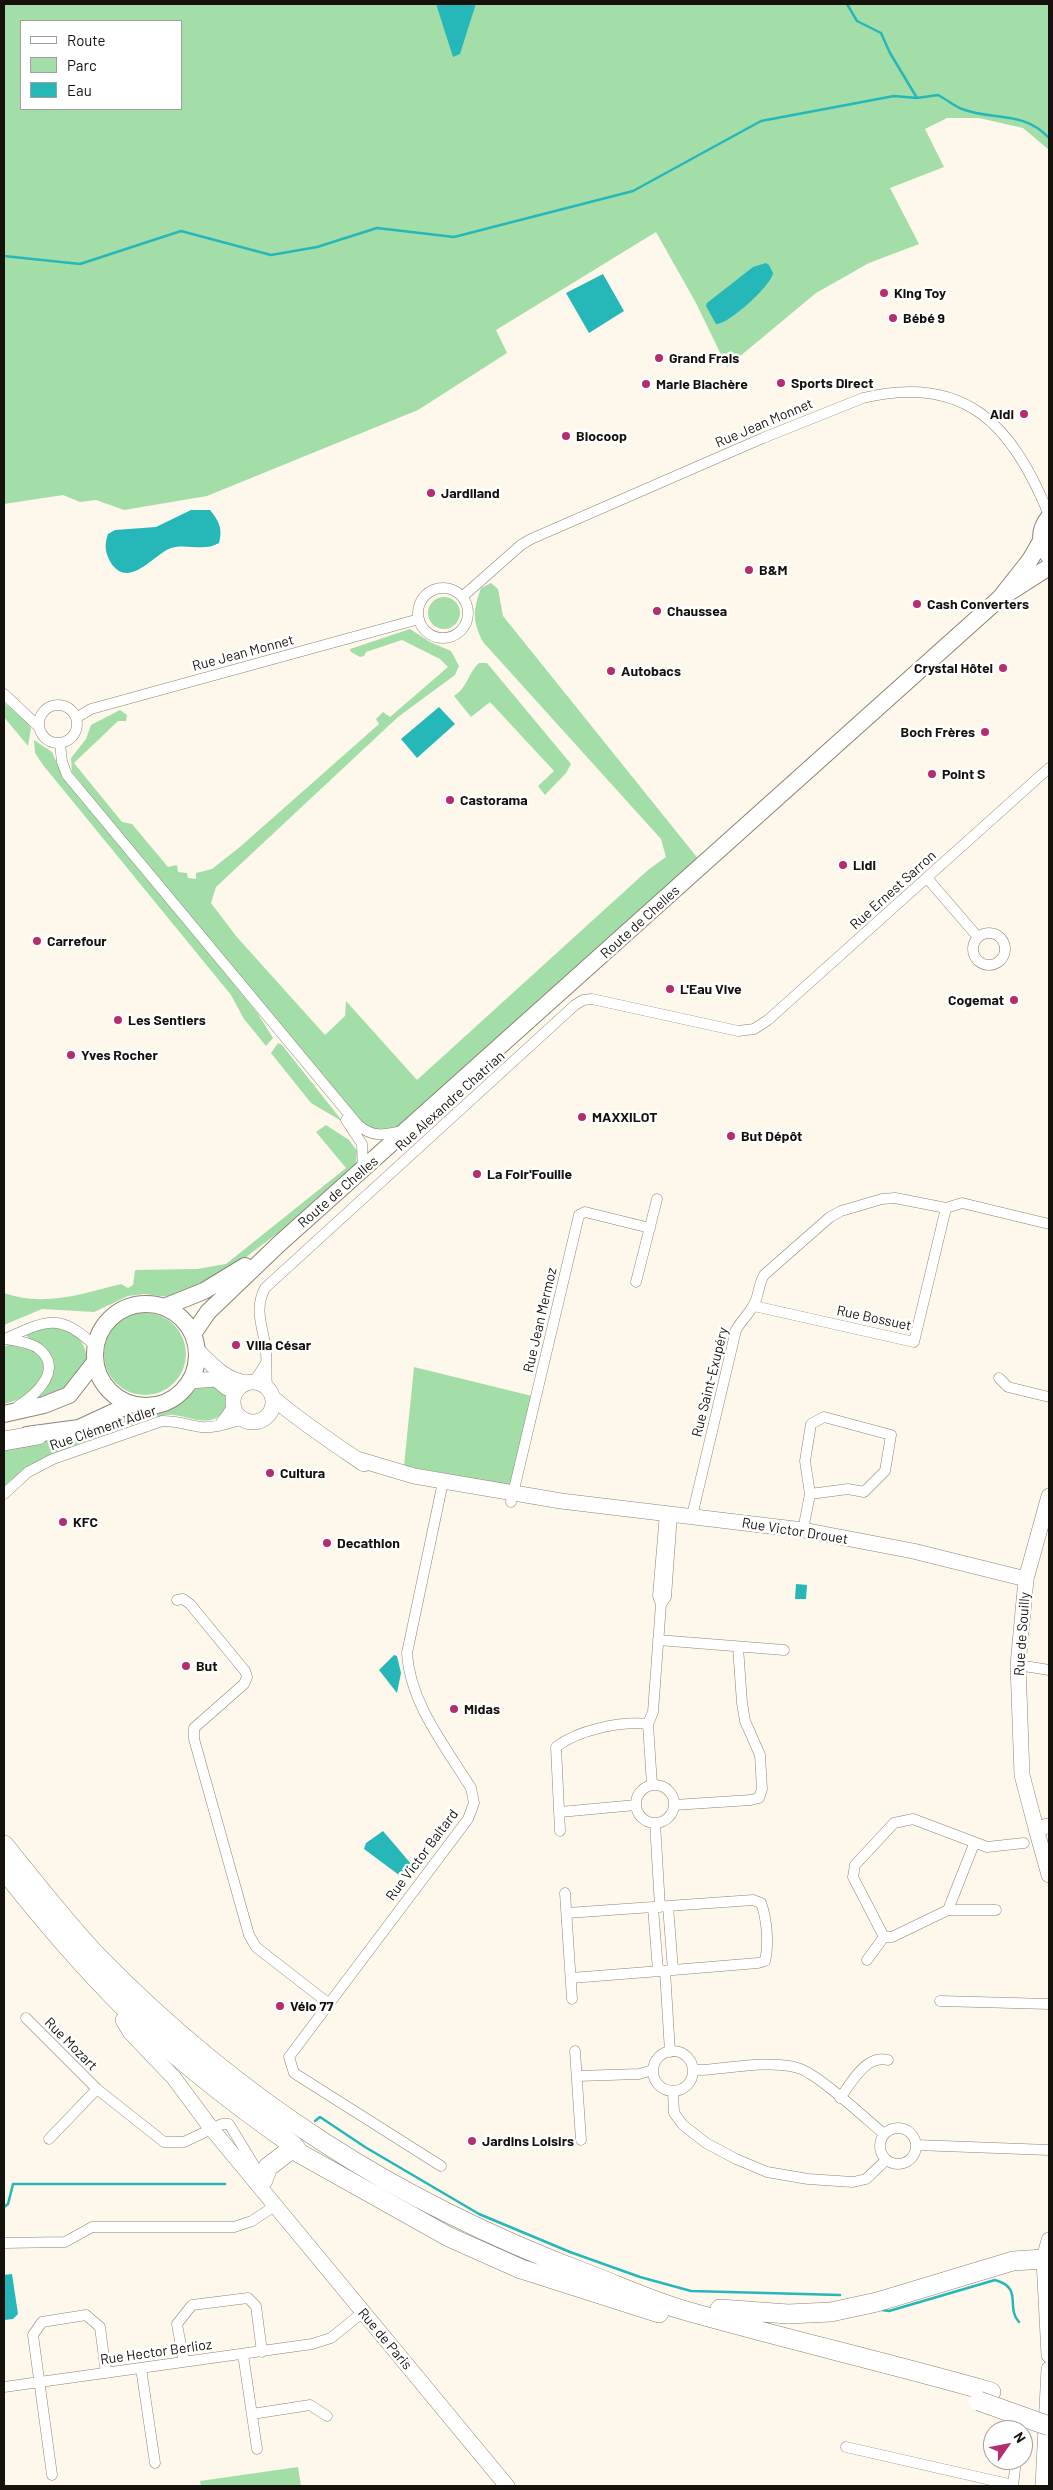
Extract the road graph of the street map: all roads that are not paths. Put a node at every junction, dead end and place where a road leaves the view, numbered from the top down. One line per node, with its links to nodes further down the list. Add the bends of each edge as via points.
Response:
1 (1049, 516): 2 (main road, via 1042,528); 5 (street, Rue Jean Monnet, via 1023,460 989,418 952,398 900,390 863,398 571,520 521,545)
2 (1041, 541): 3 (main road); 6 (main road)
3 (1049, 556)
4 (1049, 567): 6 (main road)
5 (462, 597): 7 (street, via 450,589 430,592 420,604); 7 (street, via 468,615 464,627 456,635 435,637)
6 (1000, 598): 19 (main road, Route de Chelles)
7 (419, 619): 11 (street, Rue Jean Monnet, via 91,709)
8 (4, 694): 10 (street)
9 (45, 709): 10 (street); 11 (street, via 63,705); 12 (street)
10 (20, 710): 12 (street)
11 (76, 718): 13 (street, via 74,734)
12 (38, 726): 13 (street, via 43,737)
13 (60, 743): 17 (street, via 67,775)
14 (1049, 768): 15 (street, Rue Ernest Sarron)
15 (927, 878): 16 (street); 18 (street, Rue Ernest Sarron)
16 (977, 936)
17 (240, 986): 19 (street, via 366,1132 382,1136); 20 (street, via 354,1130 362,1144)
18 (754, 1029): 35 (street, Rue Alexandre Chatrian, via 738,1031 592,999 575,1005 265,1288 258,1314 266,1351)
19 (409, 1130): 20 (main road, Route de Chelles)
20 (363, 1171): 25 (main road, Route de Chelles)
21 (657, 1199): 24 (street)
22 (946, 1208): 23 (street, Rue Saint-Exupéry, via 962,1203); 27 (street, Rue Saint-Exupéry, via 895,1198 841,1211 764,1275 759,1282); 27 (street, Rue Bossuet, via 914,1342)
23 (1049, 1224)
24 (650, 1228): 26 (street); 51 (street, Rue Jean Mermoz, via 585,1212 579,1215)
25 (279, 1244): 28 (main road, Route de Chelles, via 204,1291); 29 (main road, Route de Chelles, via 208,1312)
26 (636, 1282)
27 (754, 1306): 53 (street, Rue Saint-Exupéry, via 736,1330)
28 (164, 1307): 29 (main road, via 181,1317); 32 (main road, via 137,1304 119,1310 101,1330)
29 (193, 1334): 31 (main road)
30 (5, 1339): 32 (street, via 38,1324 52,1322 80,1332); 39 (street, via 38,1348 48,1367 44,1385 39,1391)
31 (197, 1350): 34 (main road, via 196,1366); 35 (street, via 231,1380)
32 (95, 1354): 38 (main road, via 100,1378 110,1391); 39 (main road, via 69,1395 44,1405)
33 (999, 1378): 36 (street, via 1008,1387)
34 (190, 1381): 37 (street, via 216,1379 225,1386); 38 (main road, via 176,1396 164,1402 144,1406)
35 (260, 1388): 37 (street, via 237,1391); 40 (street); 41 (street, Rue Victor Drouet)
36 (1049, 1397)
37 (234, 1401): 42 (street, via 237,1413); 43 (street)
38 (131, 1404): 44 (main road, via 79,1428)
39 (6, 1413)
40 (269, 1414): 41 (street, Rue Victor Drouet); 42 (street, Rue Victor Drouet, via 257,1421)
41 (295, 1417): 47 (street, Rue Victor Drouet, via 357,1460)
42 (244, 1419): 43 (street, Rue Clément Adler)
43 (220, 1424): 48 (street, Rue Clément Adler, via 200,1427 180,1420 162,1421 53,1459 28,1472)
44 (38, 1435): 45 (main road); 46 (highway)
45 (4, 1436)
46 (4, 1441)
47 (442, 1486): 51 (street, Rue Victor Drouet); 86 (street, Rue Victor Baltard, via 407,1653 408,1674 418,1701 471,1788 474,1803 468,1819)
48 (4, 1494)
49 (810, 1494): 49 (street, via 805,1461 811,1424 824,1417 891,1435 885,1471 864,1492 848,1489); 54 (street)
50 (1049, 1496): 55 (street, Rue de Souilly)
51 (512, 1497): 52 (street, Rue Victor Drouet)
52 (668, 1514): 53 (street, Rue Victor Drouet); 57 (street, via 658,1596 662,1604)
53 (692, 1516): 54 (street, Rue Victor Drouet)
54 (803, 1530): 55 (street, Rue Victor Drouet, via 913,1551)
55 (1026, 1580): 60 (street, Rue de Souilly)
56 (177, 1600): 86 (street, via 183,1599 190,1604 247,1677 244,1684 194,1728 194,1739 249,1935 256,1947)
57 (658, 1640): 58 (street); 62 (street, via 653,1712)
58 (738, 1647): 59 (street); 65 (street, via 745,1721 760,1755 762,1789 759,1798)
59 (784, 1650)
60 (1018, 1665): 61 (street); 69 (street, Rue de Souilly, via 1022,1775)
61 (1049, 1670)
62 (648, 1724): 63 (street); 66 (street, via 627,1722 568,1738 556,1747)
63 (652, 1785): 64 (street, via 638,1794); 65 (street, via 668,1790)
64 (636, 1805): 66 (street); 67 (street, via 640,1816)
65 (674, 1805): 67 (street, via 666,1820)
66 (560, 1812): 68 (street)
67 (656, 1823): 76 (street)
68 (560, 1831)
69 (1037, 1835): 70 (street, via 987,1847); 73 (street, Rue de Souilly)
70 (974, 1844): 77 (street); 80 (street, via 913,1819 894,1823 854,1865 853,1877)
71 (4, 1845): 114 (highway, via 96,1954 175,2030 242,2085 334,2150 420,2201 519,2248)
72 (4, 1870): 105 (highway, via 49,1926 123,2006 198,2074 293,2145)
73 (1049, 1875)
74 (4, 1885): 89 (highway, via 60,1954)
75 (565, 1893): 79 (street)
76 (660, 1907): 79 (street); 82 (street); 82 (street); 82 (street, via 753,1900 761,1903 764,1911 765,1960)
77 (948, 1910): 78 (street); 80 (street, via 892,1937)
78 (996, 1910)
79 (567, 1913): 83 (street)
80 (884, 1937): 81 (street)
81 (867, 1960)
82 (665, 1971): 83 (street); 91 (street)
83 (571, 1978): 84 (street)
84 (572, 1999)
85 (940, 2001): 87 (street)
86 (328, 2002): 107 (street, Rue Victor Baltard, via 289,2057 294,2074)
87 (1049, 2004)
88 (26, 2018): 96 (street, Rue Mozart)
89 (123, 2020): 99 (street, Rue de Paris, via 130,2032 174,2078); 105 (highway, via 187,2078)
90 (575, 2051): 95 (street)
91 (670, 2052): 93 (street, via 687,2057); 94 (street, via 658,2058)
92 (888, 2060): 98 (street, via 870,2061)
93 (693, 2069): 97 (street, via 690,2082); 98 (street, via 784,2065 801,2068)
94 (654, 2070): 95 (street, via 640,2074); 97 (street, via 661,2087)
95 (578, 2076): 102 (street)
96 (97, 2089): 99 (street, Rue Mozart, via 164,2142 184,2142); 101 (street, Rue Mozart)
97 (673, 2091): 106 (street, via 674,2113 683,2125 706,2143 767,2172 853,2182 866,2179)
98 (840, 2098): 100 (street)
99 (211, 2128): 108 (street, Rue de Paris)
100 (884, 2134): 103 (street, via 894,2128 906,2130); 106 (street, via 879,2144)
101 (49, 2138)
102 (581, 2140)
103 (916, 2145): 104 (street); 106 (street, via 908,2161 897,2164)
104 (1049, 2150)
105 (294, 2152): 108 (highway, via 268,2167); 125 (highway, via 449,2238 521,2268 624,2303)
106 (886, 2160)
107 (441, 2166)
108 (264, 2186): 109 (street, Rue de Paris)
109 (276, 2205): 111 (street, via 252,2221 234,2227 92,2228 65,2242); 115 (street, Rue de Paris)
110 (1049, 2240): 112 (street)
111 (4, 2243)
112 (1044, 2259): 113 (highway, via 1049,2267); 114 (highway, via 1013,2261 877,2302 831,2312 738,2312 699,2306); 118 (street)
113 (1049, 2300)
114 (680, 2309): 125 (highway)
115 (363, 2312): 116 (street, Rue Hector Berlioz, via 331,2338); 135 (street, Rue de Paris)
116 (262, 2352): 117 (street, Rue Hector Berlioz); 119 (street, via 256,2306 248,2298 192,2305 177,2324)
117 (244, 2354): 119 (street, Rue Hector Berlioz); 127 (street)
118 (1049, 2355)
119 (184, 2362): 120 (street, Rue Hector Berlioz)
120 (141, 2368): 122 (street, Rue Hector Berlioz); 132 (street)
121 (1049, 2369): 129 (street)
122 (106, 2373): 123 (street, Rue Hector Berlioz); 123 (street, via 100,2327 86,2315 42,2322 34,2335)
123 (39, 2381): 124 (street, Rue Hector Berlioz); 134 (street)
124 (4, 2387)
125 (985, 2397): 126 (highway); 129 (highway, bridge)
126 (1049, 2413)
127 (252, 2414): 128 (street, via 310,2405); 131 (street)
128 (327, 2416)
129 (1048, 2431): 137 (street)
130 (846, 2447): 136 (street)
131 (257, 2449)
132 (155, 2463)
133 (1015, 2470): 136 (street)
134 (52, 2474)
135 (507, 2486)
136 (1013, 2486)
137 (1043, 2486)

